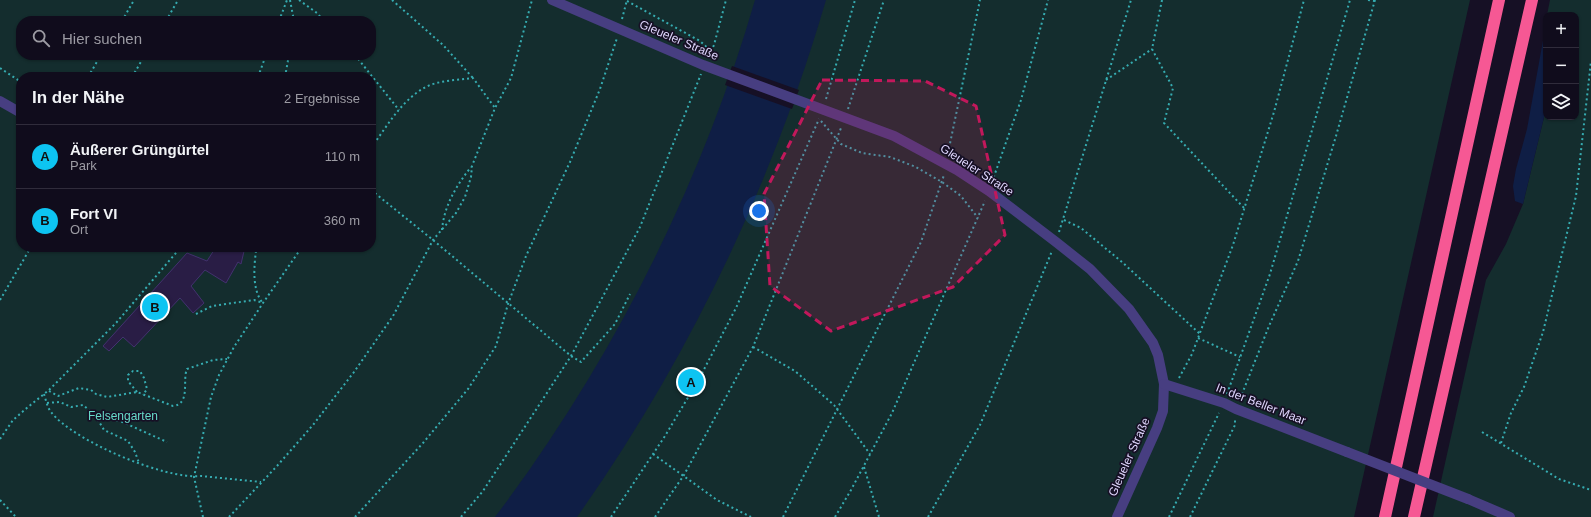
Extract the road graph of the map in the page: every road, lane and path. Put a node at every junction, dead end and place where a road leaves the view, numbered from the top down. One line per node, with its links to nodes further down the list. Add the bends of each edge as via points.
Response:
1 (134, 0): 23 (path)
2 (178, 0): 24 (path)
3 (287, 0): 25 (path)
4 (290, 0): 26 (path)
5 (299, 0): 27 (path)
6 (392, 0): 46 (path, via 443,45)
7 (532, 0): 52 (path, via 511,78)
8 (552, 0): 55 (street, Gleueler Straße, via 715,70)
9 (627, 0): 28 (path); 31 (path, via 700,42)
10 (726, 0): 31 (path)
11 (855, 0): 51 (path)
12 (884, 0): 55 (path)
13 (980, 0): 58 (path)
14 (1048, 0): 61 (path, via 1021,100)
15 (1131, 0): 48 (path)
16 (1162, 0): 30 (path)
17 (1304, 0): 63 (path, via 1274,112)
18 (1350, 0): 82 (path, via 1270,274)
19 (1368, 0): 22 (path)
20 (1499, 0): 123 (highway)
21 (1532, 0): 124 (highway)
22 (1375, 1): 92 (path, via 1298,261)
23 (125, 16)
24 (169, 16)
25 (281, 16)
26 (293, 16)
27 (320, 16)
28 (621, 22)
29 (618, 35): 76 (path, via 600,89 570,162 526,256)
30 (1152, 49): 48 (path); 63 (path, via 1173,88 1164,123)
31 (712, 52): 32 (path)
32 (708, 58)
33 (98, 60): 40 (path)
34 (142, 60): 41 (path)
35 (264, 60): 42 (path)
36 (288, 60): 43 (path)
37 (359, 60): 44 (path)
38 (1591, 61): 98 (path, via 1576,196 1543,332)
39 (0, 68): 47 (path)
40 (91, 72)
41 (135, 72)
42 (260, 72)
43 (286, 72)
44 (369, 72)
45 (701, 75): 81 (path, via 640,227)
46 (473, 78): 52 (path); 54 (path, via 431,85 412,96)
47 (16, 79)
48 (1106, 80): 65 (path)
49 (376, 81): 54 (path)
50 (0, 101): 53 (street)
51 (825, 101)
52 (495, 108): 59 (path)
53 (16, 110)
54 (399, 110): 57 (path)
55 (845, 118): 56 (path); 58 (street, Gleueler Straße, via 894,136)
56 (837, 139): 60 (path, via 841,144 862,153 890,158 916,167); 80 (path); 99 (path, via 819,119 736,308 699,379)
57 (376, 141)
58 (946, 164): 60 (path); 61 (street, Gleueler Straße)
59 (472, 166): 66 (path, via 453,193 443,216); 66 (path, via 465,197)
60 (942, 182): 64 (path, via 961,196); 93 (path, via 921,242)
61 (989, 191): 64 (path); 68 (street, Gleueler Straße)
62 (376, 194): 67 (path)
63 (1244, 208): 78 (path)
64 (978, 218): 100 (path, via 892,413)
65 (1064, 220): 68 (path); 78 (path, via 1081,228 1110,252)
66 (442, 230): 67 (path)
67 (433, 240): 76 (path); 105 (path, via 393,316 354,372 313,425)
68 (1056, 242): 84 (street, Gleueler Straße, via 1113,291 1138,321 1156,349); 119 (path, via 980,425)
69 (28, 252): 74 (path)
70 (177, 252): 86 (path, via 116,323)
71 (256, 252): 75 (path, via 254,268)
72 (298, 252): 75 (path)
73 (630, 294): 81 (path, via 617,324 582,362)
74 (0, 300)
75 (262, 302): 77 (path, via 254,300 212,306); 83 (path)
76 (508, 304): 81 (path); 111 (path, via 496,346 468,389 423,443)
77 (196, 314)
78 (1200, 334): 79 (path)
79 (1198, 338): 82 (path); 85 (path)
80 (753, 347): 93 (path, via 795,371); 103 (path)
81 (571, 356): 112 (path, via 483,491)
82 (1240, 357): 91 (path)
83 (227, 359): 89 (path, via 213,360 187,369 183,400 177,406); 104 (path, via 211,397)
84 (1164, 384): 85 (street, In der Beller Maar); 120 (street, Gleueler Straße, via 1163,411 1157,428)
85 (1175, 387): 91 (street, In der Beller Maar)
86 (48, 390): 87 (path, via 58,396 78,388 107,397); 88 (path)
87 (137, 392): 89 (path); 89 (path, via 128,381 128,375 140,370 147,388)
88 (44, 394): 90 (path); 96 (path, via 13,420)
89 (143, 395)
90 (47, 403): 94 (path, via 60,402 71,407 83,405); 101 (path, via 57,419 76,434)
91 (1224, 403): 92 (street, In der Beller Maar); 121 (path)
92 (1236, 409): 122 (path, via 1235,425); 125 (street, In der Beller Maar, bridge)
93 (838, 410): 100 (path); 116 (path)
94 (95, 415): 97 (path, via 120,421); 101 (path, via 104,430 128,441)
95 (1482, 432): 98 (path)
96 (0, 439)
97 (167, 442)
98 (1501, 443): 106 (path, via 1559,479)
99 (653, 454): 103 (path); 113 (path)
100 (870, 454): 102 (path)
101 (139, 463): 104 (path)
102 (864, 467): 117 (path); 118 (path)
103 (684, 476): 114 (path); 115 (path, via 717,500)
104 (194, 477): 105 (path); 109 (path)
105 (261, 482): 110 (path)
106 (1591, 490)
107 (0, 500): 108 (path)
108 (16, 517)
109 (203, 517)
110 (229, 517)
111 (355, 517)
112 (461, 517)
113 (611, 517)
114 (655, 517)
115 (751, 517)
116 (783, 517)
117 (834, 517)
118 (879, 517)
119 (928, 517)
120 (1117, 517)
121 (1169, 517)
122 (1190, 517)
123 (1385, 517)
124 (1414, 517)
125 (1510, 517)

